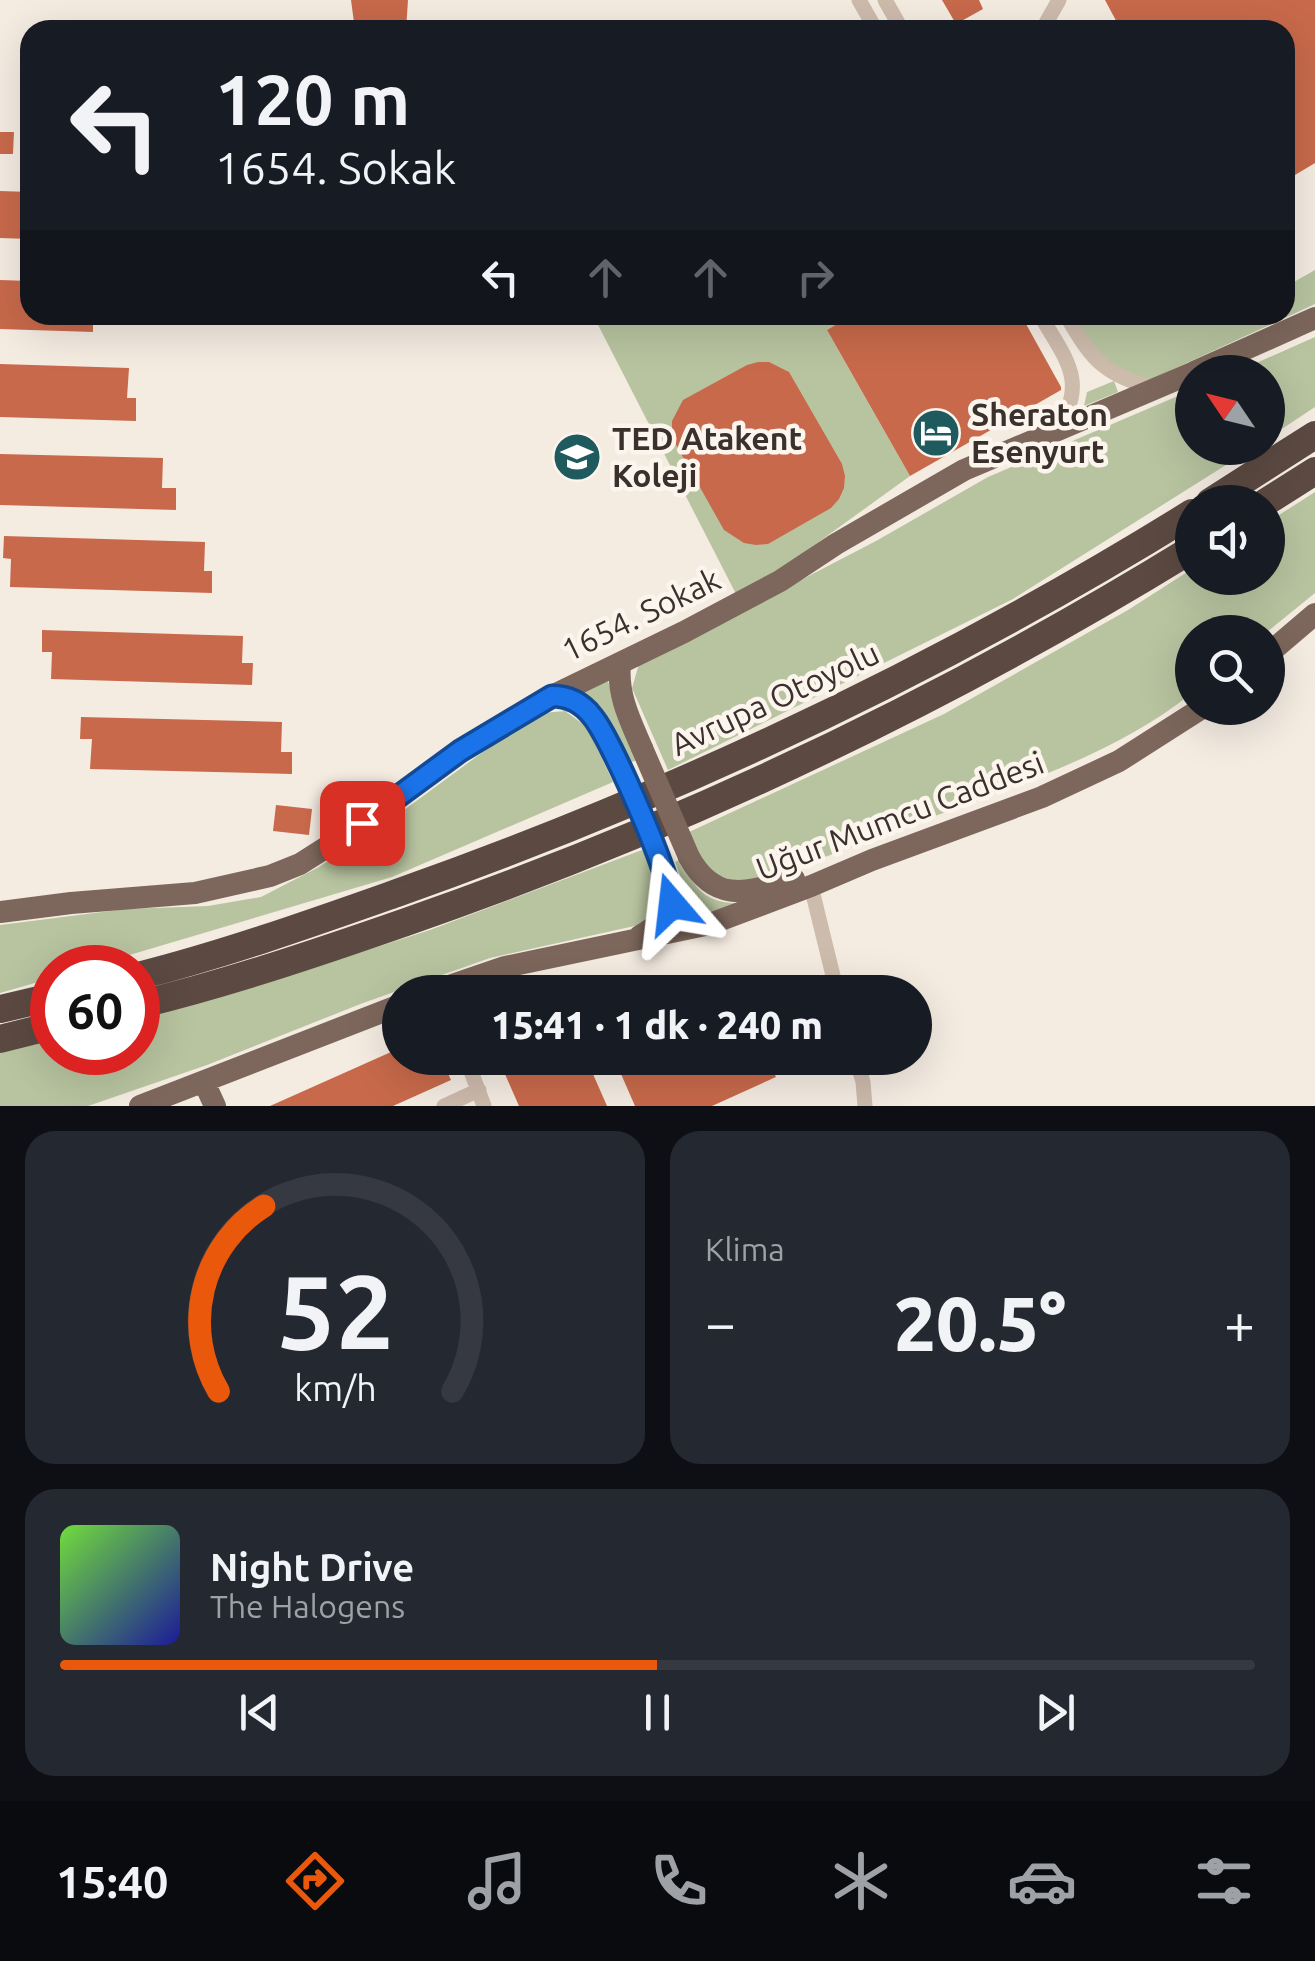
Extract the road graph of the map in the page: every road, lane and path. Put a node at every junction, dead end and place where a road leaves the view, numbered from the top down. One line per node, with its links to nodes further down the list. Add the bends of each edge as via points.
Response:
1 (1315, 318): 4 (main road, 1654. Sokak)
2 (1046, 325): 7 (street, via 1072,371 1070,398)
3 (1072, 325): 6 (street, via 1096,360)
4 (1233, 355)
5 (1175, 381): 6 (main road, 1654. Sokak)
6 (1158, 388): 7 (main road, 1654. Sokak)
7 (1051, 435): 16 (main road, 1654. Sokak, via 964,470 780,582)
8 (1315, 435): 10 (highway)
9 (1315, 471): 11 (highway)
10 (1237, 485)
11 (1285, 490)
12 (1175, 523): 23 (highway, Avrupa Otoyolu, via 1067,589 798,730 437,880)
13 (1175, 559): 26 (highway, Avrupa Otoyolu, via 962,682 666,821 488,893)
14 (1315, 614): 15 (main road)
15 (1285, 640)
16 (620, 664): 17 (main road, 1654. Sokak); 19 (main road, bridge, via 622,697 642,748 688,857 709,882 740,892)
17 (552, 696): 21 (main road, 1654. Sokak, via 460,751 333,843 270,876 195,893); 22 (main road, bridge, via 588,712 607,738 672,893 659,924)
18 (1175, 725): 19 (main road, Uğur Mumcu Caddesi, via 1042,797)
19 (872, 860): 20 (main road, Uğur Mumcu Caddesi)
20 (811, 886): 22 (main road, Uğur Mumcu Caddesi, via 710,924); 25 (street)
21 (0, 912)
22 (632, 940): 24 (main road, Uğur Mumcu Caddesi)
23 (160, 969)
24 (481, 975)
25 (833, 975)
26 (160, 999)
27 (30, 1002): 28 (highway)
28 (0, 1009)
29 (382, 1012): 33 (main road)
30 (30, 1032): 31 (highway)
31 (0, 1039)
32 (861, 1075): 38 (street)
33 (204, 1082): 35 (main road); 36 (main road)
34 (482, 1098): 37 (street)
35 (140, 1106)
36 (215, 1106)
37 (444, 1106)
38 (865, 1106)

